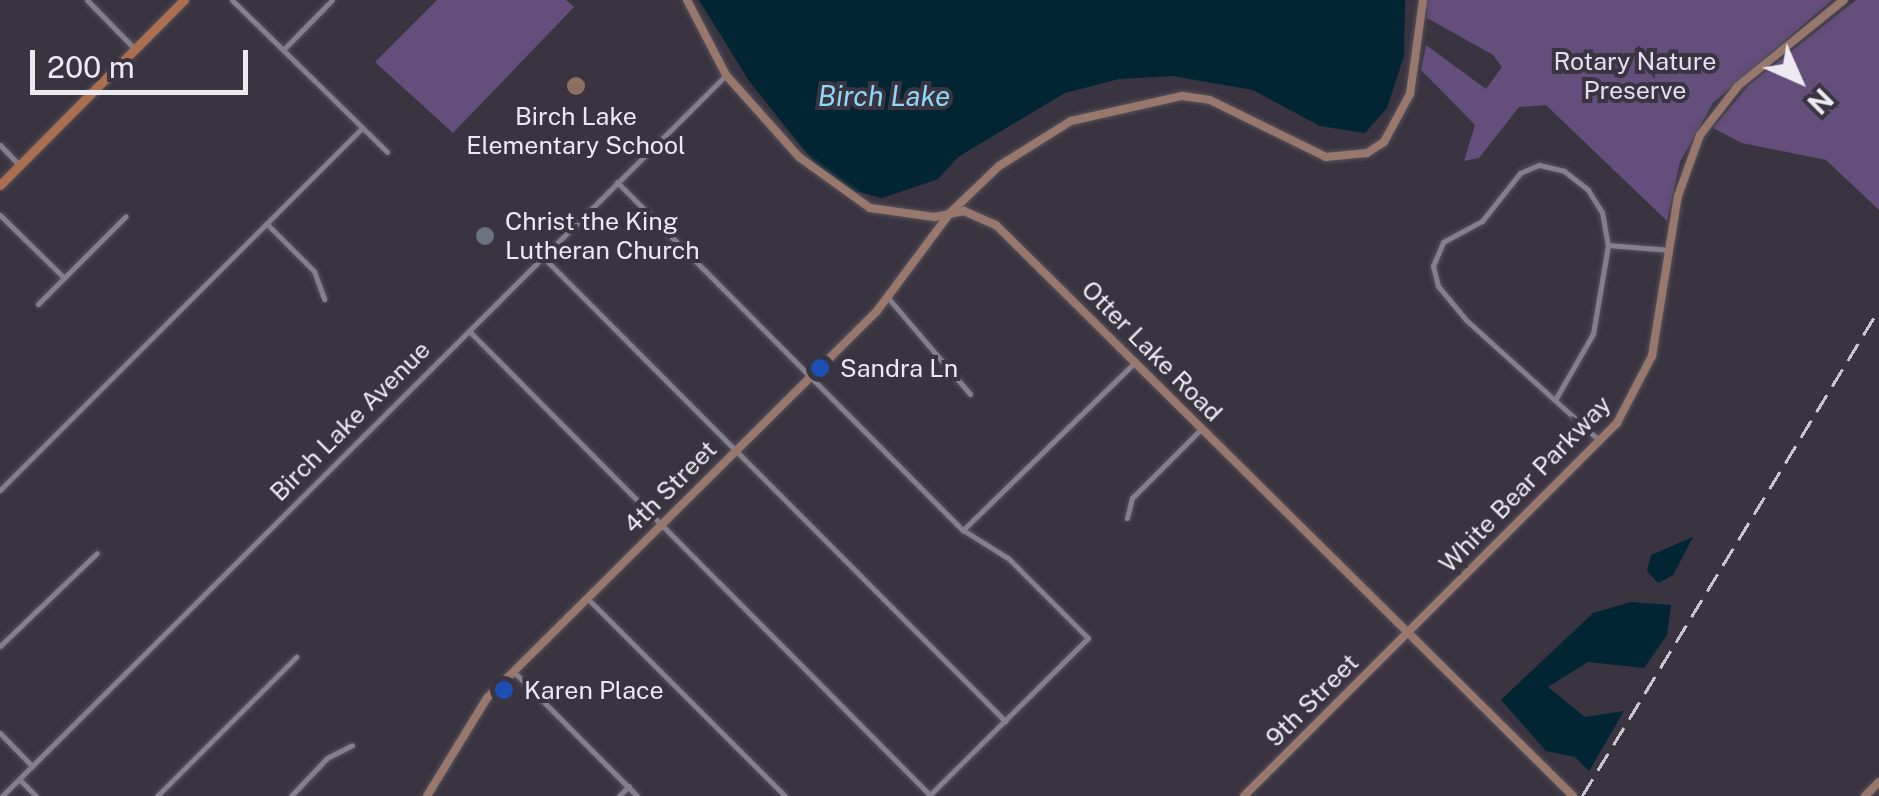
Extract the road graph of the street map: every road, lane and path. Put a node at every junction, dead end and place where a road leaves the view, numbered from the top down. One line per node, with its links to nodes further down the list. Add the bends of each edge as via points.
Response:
1 (87, 0): 8 (street)
2 (184, 0): 8 (main road)
3 (232, 0): 9 (street)
4 (332, 0): 9 (street)
5 (688, 0): 10 (street, Otter Lake Road)
6 (1423, 0): 17 (street, 4th Street, via 1410,94 1384,142 1367,153 1326,157 1210,100 1168,96 1064,124 999,166)
7 (1844, 0): 22 (street, White Bear Parkway, via 1713,114 1684,172)
8 (135, 49): 14 (main road)
9 (283, 50): 11 (street)
10 (726, 76): 15 (street, Birch Lake Avenue); 17 (street, Otter Lake Road, via 799,158 849,197 906,216)
11 (362, 128): 13 (street); 20 (street)
12 (0, 146): 14 (street)
13 (387, 152)
14 (20, 165): 16 (main road)
15 (617, 182): 23 (street, Birch Lake Avenue); 30 (street)
16 (0, 185)
17 (950, 213): 26 (street, 4th Street); 29 (street, Otter Lake Road, via 978,214 996,225)
18 (0, 216): 24 (street)
19 (126, 216): 24 (street)
20 (267, 224): 25 (street, via 314,271); 36 (street)
21 (1608, 245): 22 (street); 32 (street, via 1593,334); 32 (street, via 1591,193 1570,174 1542,164 1522,172 1491,214 1446,240 1434,257 1436,282 1456,309)
22 (1670, 250): 34 (street, White Bear Parkway, via 1650,363 1626,410)
23 (543, 257): 28 (street, Birch Lake Avenue); 35 (street)
24 (64, 278): 27 (street)
25 (324, 299)
26 (889, 299): 30 (street, 4th Street); 31 (street)
27 (38, 304)
28 (468, 331): 38 (street); 49 (street, Birch Lake Avenue)
29 (1135, 362): 33 (street, Otter Lake Road); 39 (street)
30 (810, 379): 35 (street, 4th Street); 39 (street)
31 (970, 394)
32 (1554, 400): 34 (street)
33 (1202, 428): 37 (street, via 1132,498); 42 (street, Otter Lake Road)
34 (1600, 441): 42 (street, White Bear Parkway)
35 (736, 450): 38 (street, 4th Street); 46 (street)
36 (0, 490)
37 (1127, 518)
38 (661, 524): 41 (street, 4th Street); 61 (street)
39 (964, 530): 46 (street, via 1008,558 1088,638)
40 (97, 553): 43 (street)
41 (587, 598): 45 (street, 4th Street); 60 (street)
42 (1408, 633): 62 (street, 9th Street); 63 (street, Otter Lake Road)
43 (0, 646)
44 (296, 656): 55 (street)
45 (513, 671): 52 (street); 57 (street, 4th Street, via 479,710)
46 (1005, 720): 61 (street)
47 (0, 733): 49 (street)
48 (352, 745): 56 (street, via 327,758)
49 (32, 766): 50 (street, Birch Lake Avenue)
50 (19, 779): 53 (street, Birch Lake Avenue); 54 (street)
51 (1879, 782): 64 (street)
52 (629, 786): 58 (street); 59 (street)
53 (2, 796)
54 (36, 796)
55 (157, 796)
56 (291, 796)
57 (428, 796)
58 (619, 796)
59 (638, 796)
60 (785, 796)
61 (930, 796)
62 (1244, 796)
63 (1573, 796)
64 (1865, 796)

